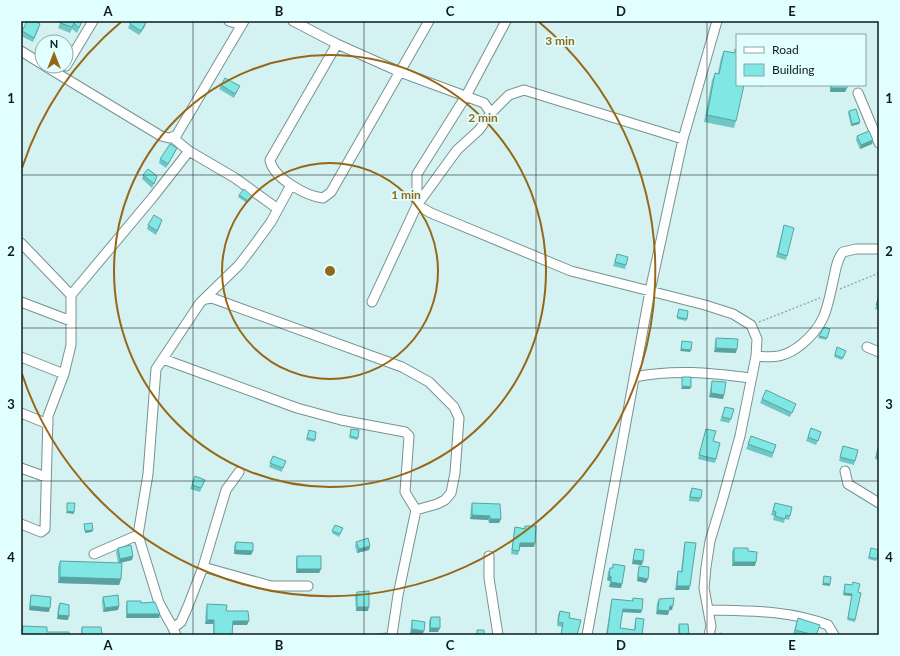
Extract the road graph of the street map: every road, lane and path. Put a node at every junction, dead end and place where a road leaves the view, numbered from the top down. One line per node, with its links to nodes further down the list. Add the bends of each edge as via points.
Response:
1 (93, 21): 10 (street)
2 (229, 21): 7 (street)
3 (293, 21): 8 (street)
4 (429, 21): 12 (street)
5 (506, 21): 15 (street)
6 (717, 21): 18 (street)
7 (242, 23): 17 (street, via 176,136)
8 (337, 44): 12 (street); 21 (street, via 270,160 279,174)
9 (21, 51): 11 (street)
10 (74, 53)
11 (34, 59)
12 (400, 72): 15 (street); 21 (street, via 327,196 316,197)
13 (60, 75): 17 (street, via 161,136)
14 (858, 92): 19 (street)
15 (466, 96): 16 (street, via 484,103); 22 (street, via 417,174)
16 (491, 113): 18 (street, via 509,95 524,90); 22 (street, via 479,130 457,150)
17 (172, 137): 20 (street)
18 (683, 139): 27 (street)
19 (879, 143)
20 (189, 151): 23 (street, via 235,178); 29 (street)
21 (291, 185): 23 (street)
22 (417, 205): 27 (street, via 571,272); 32 (street)
23 (278, 209): 30 (street, via 239,265)
24 (21, 243): 29 (street)
25 (879, 249): 28 (street, via 844,252 837,261)
26 (879, 273): 28 (path)
27 (650, 291): 34 (street, via 733,314); 41 (street)
28 (830, 294): 34 (path); 37 (street, via 825,315 815,333 797,348 783,355 775,358)
29 (71, 295): 33 (street)
30 (206, 299): 39 (street, via 200,303); 50 (street, via 212,298 402,367 429,382 445,397 459,418 451,493 437,504)
31 (21, 302): 33 (street)
32 (372, 302)
33 (71, 321): 40 (street, via 72,345)
34 (751, 325): 37 (street, via 757,339)
35 (867, 347): 36 (street)
36 (879, 352)
37 (756, 356): 42 (street)
38 (21, 358): 40 (street)
39 (163, 359): 50 (street, via 297,408 341,420 405,432 408,436 405,492); 52 (street, via 156,369 154,380 148,474)
40 (64, 374): 44 (street, via 48,416)
41 (634, 377): 42 (street, via 661,372 689,372); 61 (street)
42 (750, 378): 57 (street, via 740,436 710,541 704,588)
43 (21, 413): 44 (street)
44 (48, 424): 48 (street)
45 (21, 468): 48 (street)
46 (845, 471): 49 (street, via 848,484)
47 (239, 472): 55 (street, via 226,490)
48 (46, 477): 51 (street, via 44,532)
49 (879, 503)
50 (416, 510): 59 (street)
51 (21, 524)
52 (138, 536): 53 (street); 58 (street, via 158,603)
53 (94, 554)
54 (489, 556): 60 (street, via 489,578)
55 (203, 567): 56 (street, via 271,586); 58 (street)
56 (308, 586)
57 (709, 610): 62 (street); 63 (street, via 785,612 828,625)
58 (175, 632)
59 (392, 635)
60 (498, 635)
61 (587, 635)
62 (709, 635)
63 (834, 635)

